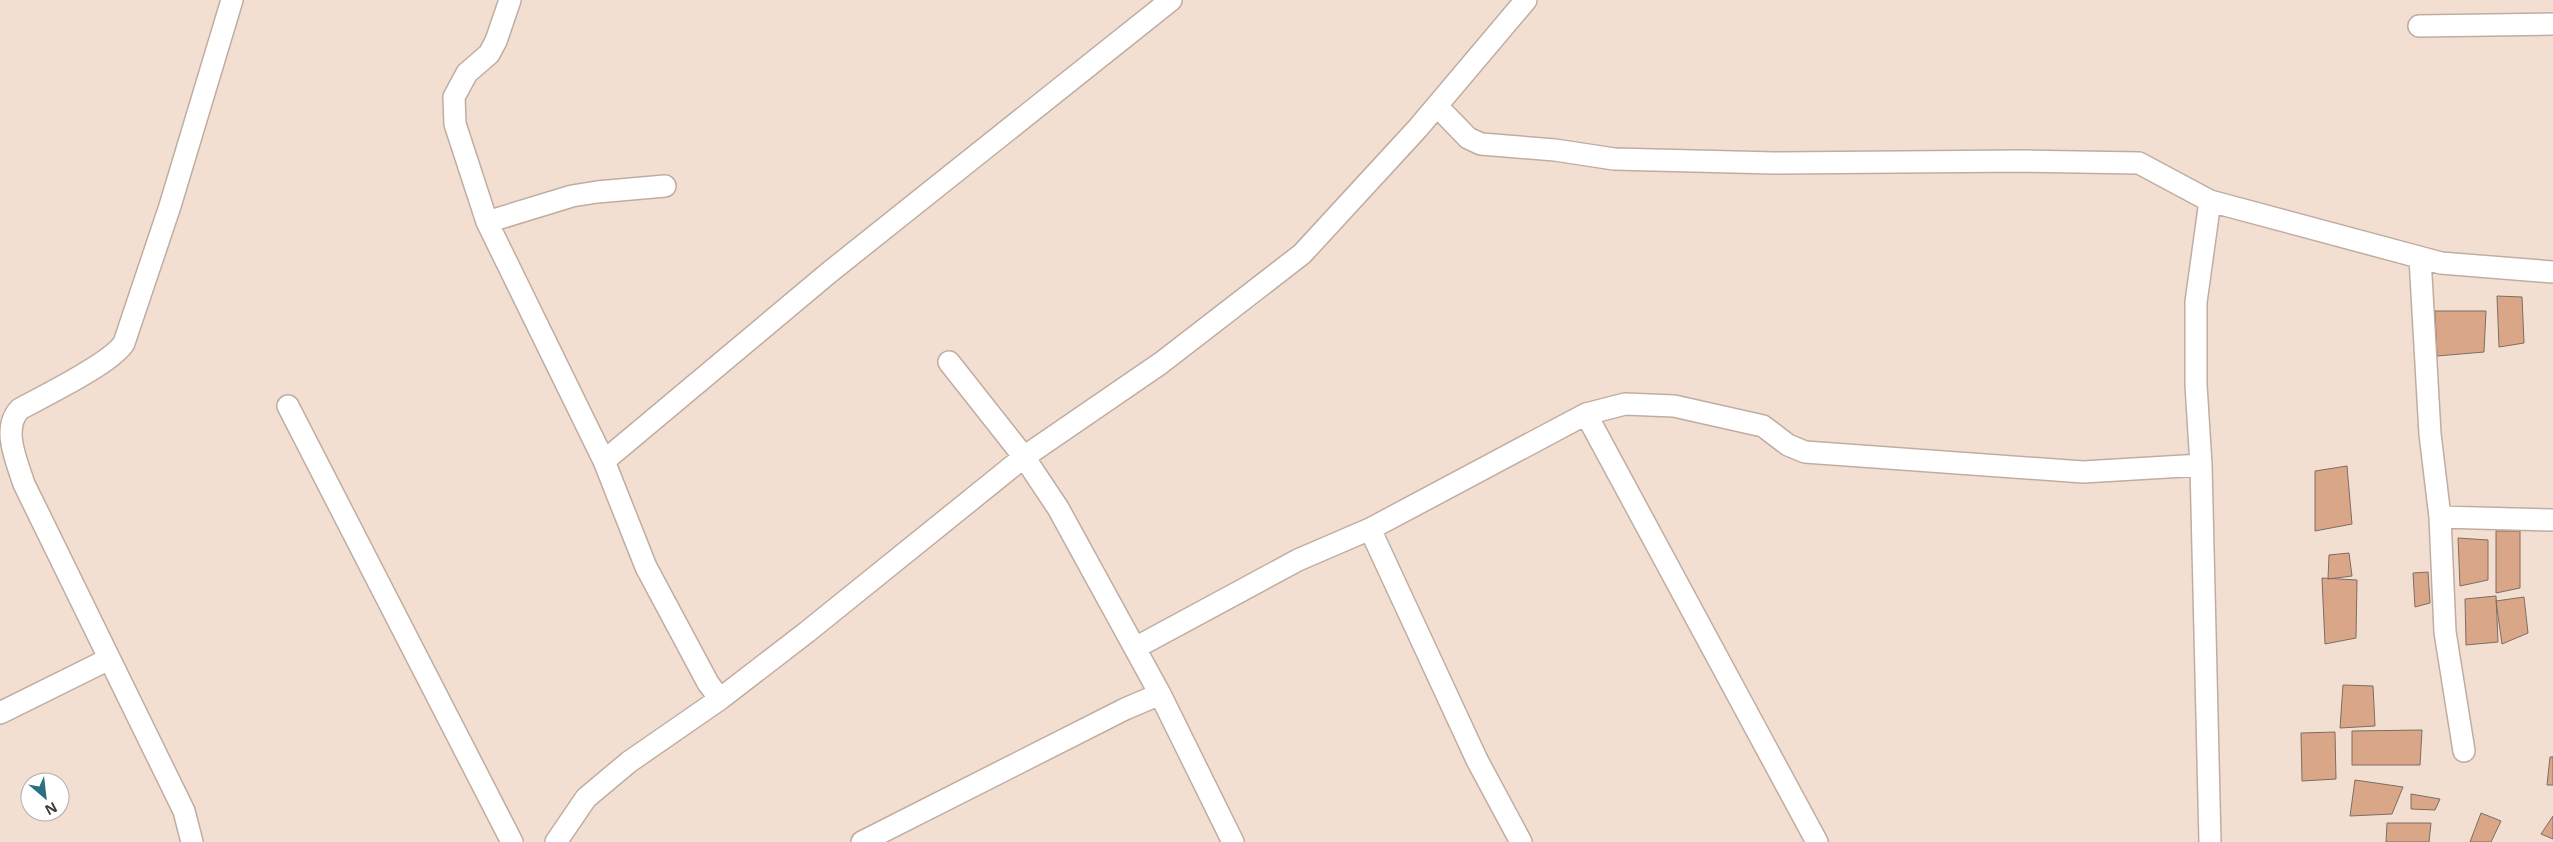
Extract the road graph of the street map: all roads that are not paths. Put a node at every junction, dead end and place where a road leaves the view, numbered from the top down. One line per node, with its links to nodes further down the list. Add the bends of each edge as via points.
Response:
1 (232, 0): 23 (street, via 170,206 124,343 106,360 20,409 13,417 14,452 24,484)
2 (510, 0): 10 (street, via 496,42 489,54 467,73 454,97 455,124)
3 (1171, 0): 17 (street, via 831,271)
4 (1526, 0): 7 (street)
5 (2553, 24): 6 (street)
6 (2419, 26)
7 (1436, 106): 9 (street, via 1468,138 1481,144 1614,159 1774,163 2139,163); 16 (street, via 1302,254 1161,363)
8 (665, 186): 10 (street, via 572,196)
9 (2210, 201): 11 (street); 18 (street, via 2196,302 2196,385)
10 (487, 222): 17 (street)
11 (2420, 258): 12 (street, via 2441,263); 19 (street, via 2430,434)
12 (2553, 272)
13 (949, 362): 16 (street)
14 (288, 406): 29 (street)
15 (1586, 414): 18 (street, via 1624,404 1674,406 1763,426 1788,445 1805,452 2083,472); 21 (street); 34 (street)
16 (1024, 458): 22 (street, via 1058,508); 25 (street)
17 (604, 461): 25 (street, via 646,567 708,683)
18 (2201, 465): 35 (street)
19 (2440, 517): 20 (street); 27 (street, via 2445,632)
20 (2553, 520)
21 (1370, 529): 22 (street, via 1298,560); 33 (street, via 1477,760)
22 (1135, 648): 24 (street)
23 (109, 660): 26 (street); 28 (street, via 184,811)
24 (1160, 694): 31 (street); 32 (street)
25 (720, 699): 30 (street, via 629,762 586,798)
26 (0, 712)
27 (2464, 751)
28 (193, 842)
29 (512, 842)
30 (556, 842)
31 (862, 842)
32 (1233, 842)
33 (1521, 842)
34 (1817, 842)
35 (2210, 842)

